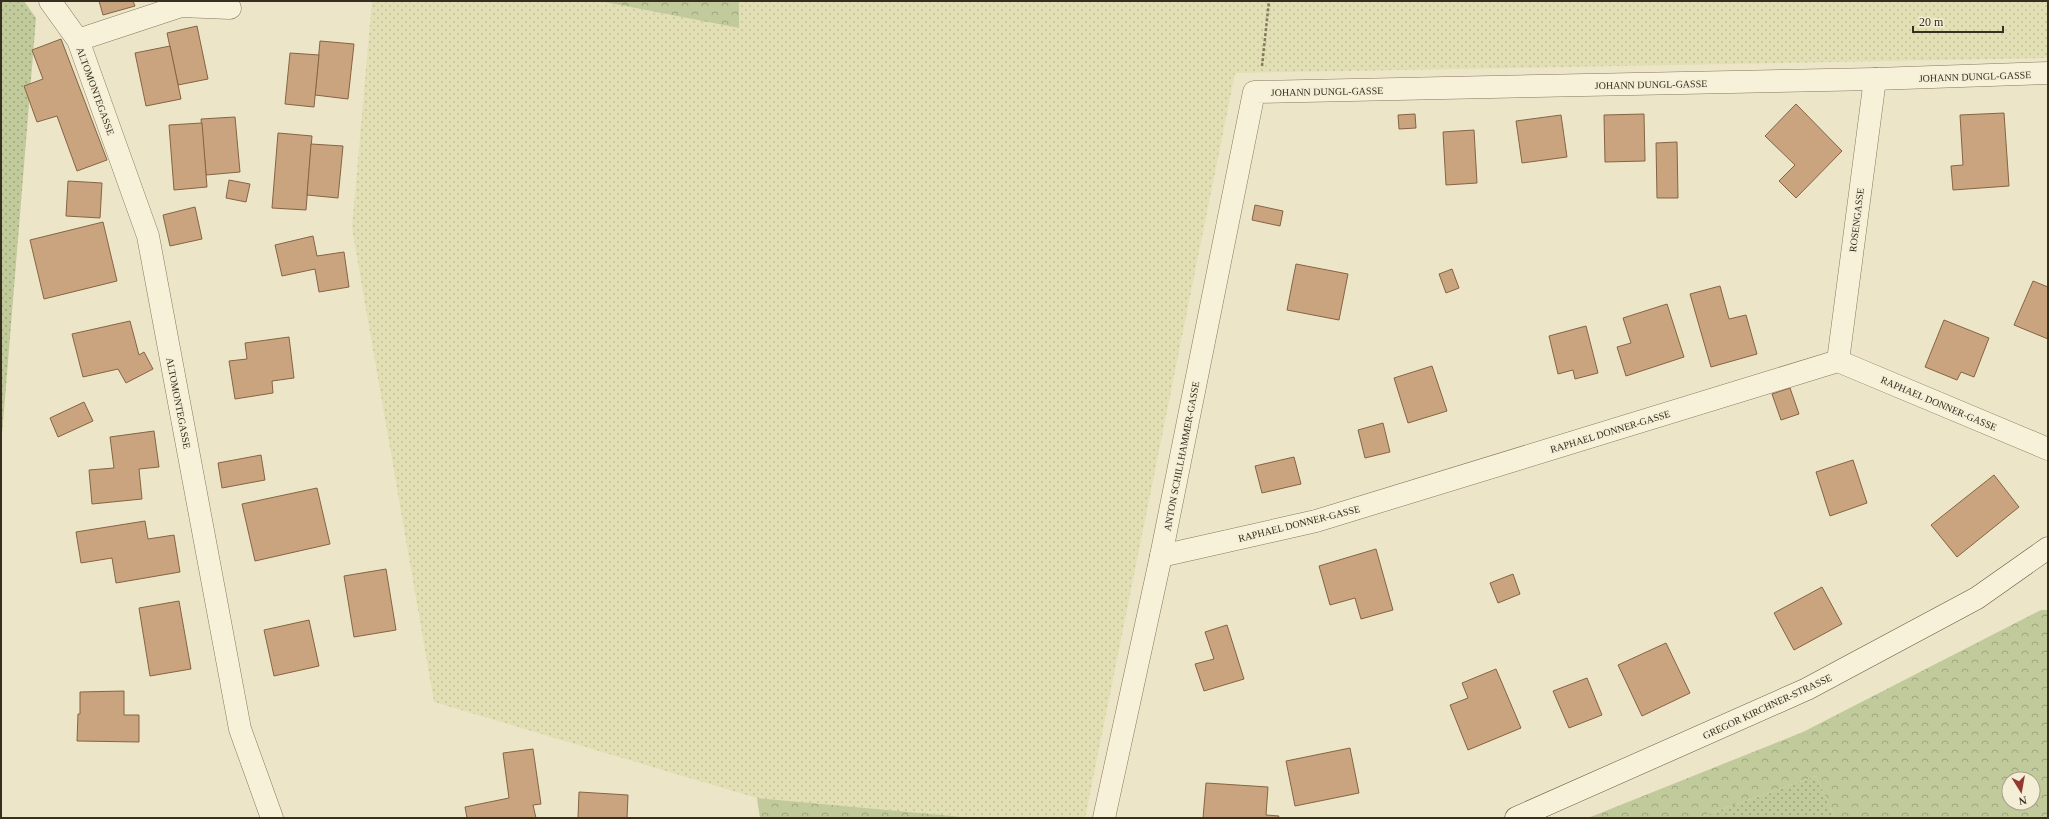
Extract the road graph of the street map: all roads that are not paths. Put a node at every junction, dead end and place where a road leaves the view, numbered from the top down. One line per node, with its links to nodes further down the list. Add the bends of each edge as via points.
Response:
1 (50, 1): 3 (street, ALTOMONTEGASSE)
2 (230, 8): 3 (street, via 181,6)
3 (78, 40): 11 (street, ALTOMONTEGASSE, via 148,236 240,729)
4 (2048, 73): 5 (street, JOHANN DUNGL-GASSE)
5 (1874, 80): 6 (street, JOHANN DUNGL-GASSE); 7 (street, ROSENGASSE)
6 (1257, 92): 10 (street, ANTON SCHILLHAMMER-GASSE)
7 (1838, 362): 8 (street, RAPHAEL DONNER-GASSE); 10 (street, RAPHAEL DONNER-GASSE, via 1316,521)
8 (2048, 449)
9 (2048, 548): 13 (street, GREGOR KIRCHNER-STRASSE, via 1977,598 1807,689)
10 (1161, 556): 12 (street, ANTON SCHILLHAMMER-GASSE)
11 (272, 818)
12 (1104, 818)
13 (1516, 818)

